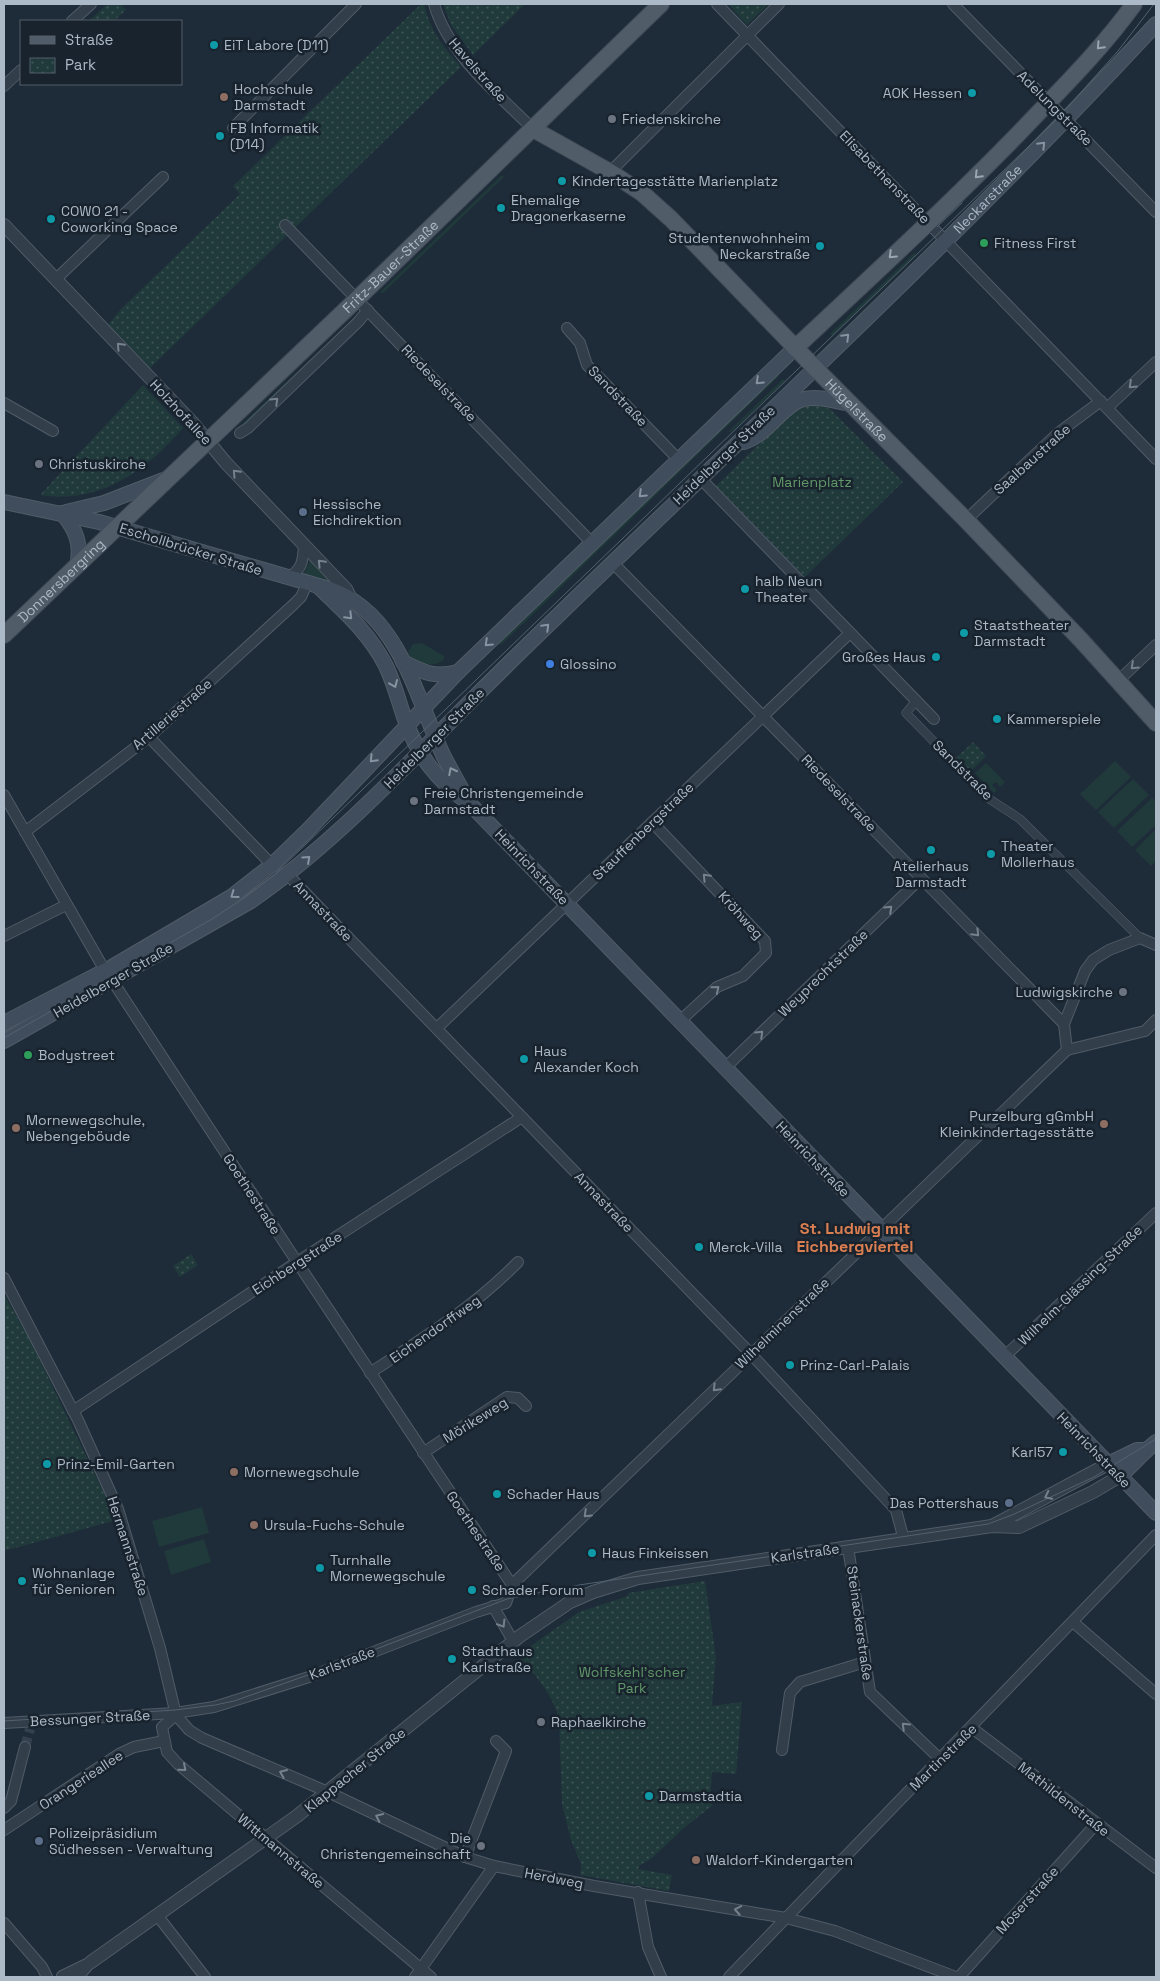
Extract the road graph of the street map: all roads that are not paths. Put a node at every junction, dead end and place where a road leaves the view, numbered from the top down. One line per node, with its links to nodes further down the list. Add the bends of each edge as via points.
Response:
1 (91, 4): 9 (street)
2 (356, 4): 16 (street)
3 (434, 4): 17 (street, Havelstraße, via 444,28 467,60)
4 (661, 4): 17 (main road, Fritz-Bauer-Straße)
5 (717, 4): 11 (street, Elisabethenstraße)
6 (779, 4): 11 (street)
7 (953, 4): 14 (street, Adelungstraße)
8 (1134, 4): 14 (main road, Neckarstraße, one-way to 14, via 1106,40)
9 (73, 20)
10 (1156, 24): 15 (main road, Neckarstraße)
11 (748, 34): 18 (street); 21 (street, Elisabethenstraße)
12 (20, 71): 13 (street)
13 (4, 86)
14 (1048, 102): 15 (street, Adelungstraße); 21 (main road, Neckarstraße, one-way to 21)
15 (1066, 120): 20 (street, Adelungstraße); 24 (main road, Neckarstraße, one-way to 15)
16 (233, 128)
17 (533, 129): 18 (main road, Hügelstraße); 26 (main road, Fritz-Bauer-Straße)
18 (610, 172): 28 (main road, Hügelstraße, via 642,193 671,219)
19 (163, 177): 25 (street)
20 (1156, 212)
21 (928, 222): 24 (street, Elisabethenstraße); 28 (main road, Neckarstraße, one-way to 28)
22 (4, 225): 25 (street, Holzhofallee)
23 (285, 225): 26 (street, Riedeselstraße)
24 (946, 241): 30 (main road, Neckarstraße, one-way to 24); 33 (street, Elisabethenstraße)
25 (56, 279): 36 (street, Holzhofallee, one-way to 25)
26 (363, 304): 35 (street, Fritz-Bauer-Straße, one-way to 26, via 358,322); 36 (main road, Fritz-Bauer-Straße); 46 (street, Riedeselstraße)
27 (567, 328): 38 (street, Sandstraße, via 580,343 587,365)
28 (795, 348): 30 (main road, Hügelstraße); 38 (main road, Heidelberger Straße, one-way to 38)
29 (1156, 362): 33 (street, Saalbaustraße, one-way to 33)
30 (815, 368): 32 (main road, Hügelstraße); 37 (main road, Heidelberger Straße)
31 (4, 403): 34 (street)
32 (850, 404): 37 (main road, via 826,399 794,403 756,438); 44 (main road, Hügelstraße)
33 (1104, 405): 39 (street, Elisabethenstraße); 44 (street, Saalbaustraße, via 1058,433)
34 (53, 431)
35 (240, 434)
36 (208, 441): 40 (main road, Fritz-Bauer-Straße); 47 (street, Holzhofallee, one-way to 36)
37 (736, 444): 41 (main road, Heidelberger Straße)
38 (678, 459): 46 (main road, Heidelberger Straße, one-way to 46)
39 (1156, 459)
40 (168, 478): 43 (main road, via 104,503); 45 (main road, Fritz-Bauer-Straße)
41 (700, 478): 48 (main road, Heidelberger Straße); 53 (street, Sandstraße)
42 (4, 502): 43 (main road, Eschollbrücker Straße)
43 (62, 513): 45 (main road, Eschollbrücker Straße); 49 (main road, via 79,542)
44 (966, 520): 58 (main road, Hügelstraße)
45 (117, 527): 49 (main road, Donnersbergring); 50 (main road, Eschollbrücker Straße)
46 (592, 542): 57 (main road, Heidelberger Straße, one-way to 57)
47 (304, 545): 50 (street, via 304,562); 52 (street, Holzhofallee, one-way to 47, via 346,589)
48 (613, 563): 61 (street, Riedeselstraße); 65 (main road, Heidelberger Straße, one-way to 48)
49 (77, 566): 54 (main road, Donnersbergring)
50 (288, 578): 51 (main road, Eschollbrücker Straße)
51 (313, 585): 52 (main road, Eschollbrücker Straße, via 337,592); 63 (main road, Eschollbrücker Straße, one-way to 63, via 349,616 375,647 401,701); 66 (street, Artilleriestraße)
52 (352, 601): 56 (main road, Eschollbrücker Straße, via 375,619)
53 (850, 633): 59 (street, Sandstraße); 61 (street, Stauffenbergstraße)
54 (4, 635)
55 (1156, 645): 58 (street, one-way to 58)
56 (404, 662): 57 (main road, via 429,674 443,676); 60 (main road, Eschollbrücker Straße)
57 (458, 672): 60 (main road, Heidelberger Straße)
58 (1119, 680): 64 (main road, Hügelstraße)
59 (916, 701): 62 (street, Sandstraße); 78 (street, Sandstraße, via 906,713 991,800 1026,823)
60 (423, 707): 63 (main road, Heidelberger Straße); 65 (main road, Heinrichstraße)
61 (763, 716): 70 (street, Stauffenbergstraße); 74 (street, Riedeselstraße)
62 (934, 719)
63 (407, 724): 67 (main road, Heinrichstraße); 72 (main road, Heidelberger Straße, one-way to 72)
64 (1156, 724)
65 (437, 736): 67 (main road, Heidelberger Straße); 69 (main road, Heinrichstraße, one-way to 65)
66 (149, 737): 71 (street, Artilleriestraße); 72 (street)
67 (420, 753): 69 (main road, Heinrichstraße, via 448,789); 73 (main road, Heidelberger Straße, one-way to 67)
68 (4, 795): 71 (street, Goethestraße)
69 (470, 804): 75 (main road, Heinrichstraße)
70 (652, 822): 75 (street, Stauffenbergstraße); 82 (street, Kröhweg, one-way to 70, via 717,987 743,976 766,953 765,941)
71 (25, 832): 76 (street, Goethestraße)
72 (272, 865): 80 (main road, Heidelberger Straße, one-way to 80, via 231,897)
73 (288, 875): 80 (main road, Heidelberger Straße, via 251,901); 85 (street, Annastraße)
74 (921, 878): 84 (street, Riedeselstraße, one-way to 84); 88 (street, Weyprechtstraße, one-way to 74)
75 (567, 904): 82 (main road, Heinrichstraße); 85 (street, Stauffenbergstraße)
76 (66, 905): 77 (street); 80 (street, Goethestraße)
77 (4, 936)
78 (1140, 938): 79 (street); 84 (street, via 1093,960)
79 (1156, 945)
80 (109, 975): 83 (main road, Heidelberger Straße); 86 (main road, Heidelberger Straße); 92 (street, Goethestraße)
81 (1156, 1020): 87 (street, via 1144,1031)
82 (680, 1021): 88 (main road, Heinrichstraße)
83 (4, 1023)
84 (1064, 1024): 87 (street)
85 (437, 1028): 89 (street, Annastraße)
86 (4, 1041)
87 (1067, 1050): 91 (street, Wilhelminenstraße)
88 (725, 1068): 91 (main road, Heinrichstraße)
89 (522, 1117): 92 (street, Eichbergstraße); 95 (street, Annastraße)
90 (1156, 1213): 96 (street, Wilhelm-Glässing-Straße)
91 (880, 1229): 95 (street, Wilhelminenstraße); 96 (main road, Heinrichstraße)
92 (297, 1262): 97 (street, Goethestraße); 99 (street, Eichbergstraße)
93 (518, 1262): 97 (street, Eichendorffweg, via 466,1309)
94 (4, 1278): 99 (street, Hermannstraße)
95 (751, 1354): 107 (street, Annastraße, via 896,1510); 110 (street, Wilhelminenstraße, one-way to 110)
96 (1004, 1357): 102 (main road, Heinrichstraße)
97 (370, 1373): 101 (street, Goethestraße)
98 (526, 1406): 101 (street, Mörikeweg, via 518,1398 507,1397)
99 (73, 1411): 117 (street, Hermannstraße, via 118,1509 160,1648)
100 (1151, 1446): 102 (main road, Karlstraße); 103 (main road, Karlstraße)
101 (423, 1452): 110 (street, Goethestraße)
102 (1108, 1464): 103 (main road, Heinrichstraße); 105 (street, Karlstraße, one-way to 105)
103 (1120, 1476): 104 (main road, Heinrichstraße); 105 (street, Karlstraße, via 1019,1527)
104 (1156, 1513)
105 (992, 1526): 107 (street, Karlstraße)
106 (1156, 1535): 113 (street, Martinstraße)
107 (904, 1540): 108 (street, Karlstraße)
108 (848, 1547): 109 (street, Karlstraße); 115 (street, Steinackerstraße)
109 (619, 1583): 114 (street, Klappacher Straße, via 570,1602)
110 (512, 1585): 111 (street, Wilhelminenstraße)
111 (506, 1603): 112 (street, Karlstraße)
112 (493, 1606): 114 (street, one-way to 114); 117 (street, Karlstraße, via 234,1703)
113 (1073, 1622): 116 (street); 119 (street, Martinstraße)
114 (513, 1641): 125 (street, Klappacher Straße)
115 (865, 1662): 123 (street, via 800,1682 790,1693); 124 (street, Steinackerstraße, one-way to 115, via 870,1692)
116 (1156, 1694)
117 (176, 1714): 118 (street, Bessunger Straße, via 31,1725); 120 (street, via 162,1727); 125 (street, Herdweg, one-way to 117, via 202,1738)
118 (4, 1723)
119 (972, 1728): 124 (street, Martinstraße); 127 (street, Mathildenstraße)
120 (164, 1741): 128 (street, Orangerieallee, via 134,1747 119,1754); 129 (street, Wittmannstraße, one-way to 129, via 167,1752 178,1764)
121 (496, 1741): 130 (street, via 506,1751)
122 (25, 1747): 126 (street, via 11,1801)
123 (782, 1750)
124 (940, 1759): 135 (street, Martinstraße)
125 (328, 1792): 129 (street, Klappacher Straße); 130 (street, Herdweg, one-way to 125)
126 (4, 1808)
127 (1096, 1824): 132 (street, Mathildenstraße); 145 (street, Moserstraße)
128 (4, 1830)
129 (266, 1839): 134 (street, Klappacher Straße); 138 (street, Wittmannstraße)
130 (466, 1857): 131 (street, Herdweg)
131 (494, 1866): 133 (street, Herdweg); 138 (street)
132 (1156, 1868)
133 (638, 1892): 135 (street, Herdweg, one-way to 133); 143 (street, via 648,1947)
134 (157, 1915): 137 (street, Klappacher Straße); 141 (street)
135 (786, 1918): 144 (street, Martinstraße); 145 (street, Herdweg, via 835,1931)
136 (4, 1923): 139 (street, via 42,1967)
137 (91, 1962): 139 (street, Klappacher Straße); 140 (street, Klappacher Straße)
138 (418, 1973): 142 (street, Wittmannstraße)
139 (55, 1977)
140 (78, 1977)
141 (205, 1977)
142 (431, 1977)
143 (661, 1977)
144 (729, 1977)
145 (958, 1977)

